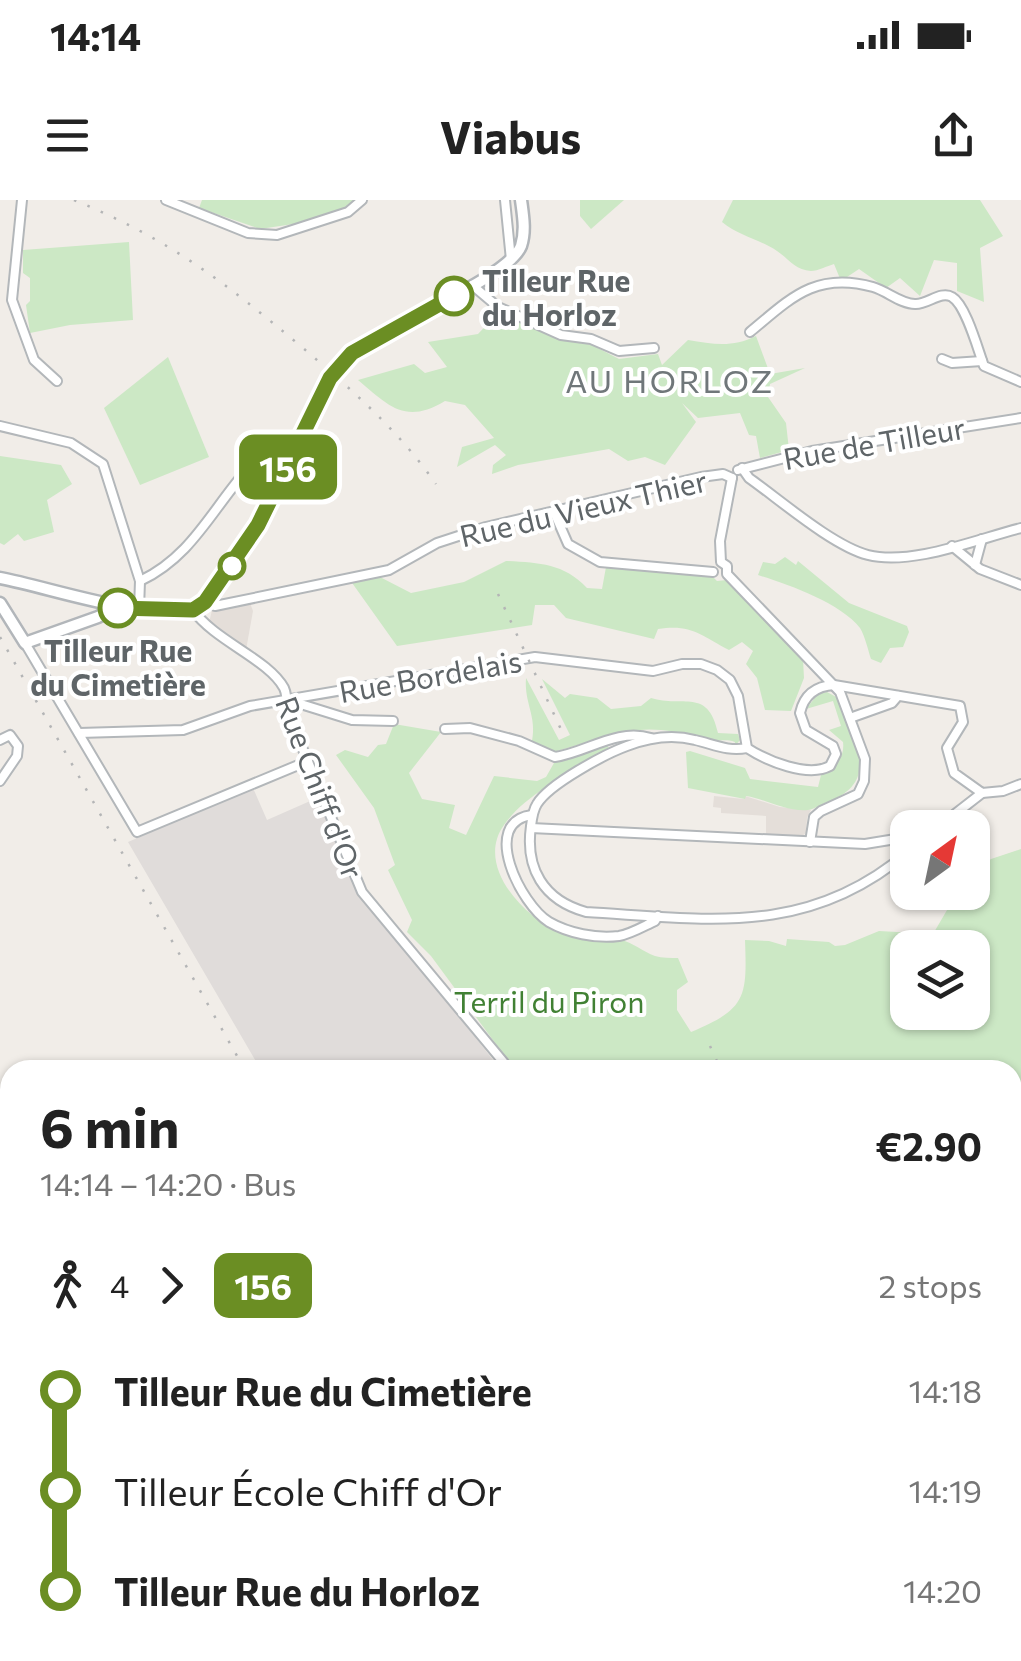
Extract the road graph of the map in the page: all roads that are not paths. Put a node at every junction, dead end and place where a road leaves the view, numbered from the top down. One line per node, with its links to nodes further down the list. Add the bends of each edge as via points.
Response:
1 (22, 200): 8 (street)
2 (166, 200): 3 (street, via 248,232 277,235 348,212)
3 (362, 200)
4 (505, 200): 6 (street)
5 (521, 200): 6 (street, via 521,246)
6 (511, 260): 7 (street)
7 (472, 285): 11 (street, via 498,307 561,334 619,351); 32 (street, via 340,365 258,525)
8 (13, 306): 9 (street); 14 (street, via 34,360)
9 (0, 312)
10 (750, 332): 13 (street, via 776,307 816,286 872,286 914,304 949,295 964,314)
11 (654, 348)
12 (942, 359): 13 (street)
13 (982, 362): 15 (street)
14 (57, 380)
15 (1021, 382)
16 (1021, 418): 18 (street, Rue de Tilleur)
17 (0, 426): 30 (street, via 71,443 103,464)
18 (742, 468): 20 (street, Rue de Tilleur); 24 (street, via 855,550 879,557)
19 (246, 470): 30 (street, via 186,550)
20 (732, 478): 21 (street, Rue du Vieux Thier, via 701,478); 25 (street)
21 (554, 512): 27 (street, via 568,544 600,562); 32 (street, Rue du Vieux Thier, via 438,543 389,570 215,606)
22 (1021, 528): 23 (street)
23 (982, 539): 24 (street); 26 (street)
24 (952, 546): 26 (street)
25 (721, 562): 27 (street); 28 (street)
26 (975, 565): 31 (street)
27 (713, 572): 28 (street)
28 (727, 574): 38 (street)
29 (0, 578): 34 (street)
30 (140, 581): 35 (street)
31 (1021, 585)
32 (205, 602): 36 (street)
33 (0, 603): 37 (street)
34 (114, 608): 35 (street); 37 (street)
35 (139, 609): 36 (street)
36 (193, 610): 40 (street, Rue Chiff d'Or, via 272,674)
37 (25, 643): 44 (street)
38 (834, 685): 39 (street); 41 (street); 47 (street, via 814,690 800,709 806,730 834,746 830,766 783,764)
39 (898, 696): 41 (street); 51 (street, via 960,706 963,722 947,748 949,764)
40 (287, 699): 42 (street, via 352,720); 44 (street, Rue Bordelais, via 183,730); 47 (street, Rue Bordelais, via 535,657 653,671 701,664 730,680); 48 (street, Rue Chiff d'Or)
41 (850, 718): 55 (street, via 865,758 864,782 852,799 814,818)
42 (393, 721)
43 (444, 729): 45 (street, via 470,728 555,757 616,736)
44 (78, 733): 48 (street, via 136,832)
45 (651, 738): 47 (street); 53 (street, via 624,746 544,794)
46 (0, 740): 49 (street, via 10,735 18,746)
47 (747, 748)
48 (308, 762): 61 (street, Rue Chiff d'Or, via 362,892)
49 (0, 781)
50 (1021, 784): 51 (street)
51 (982, 794): 52 (street)
52 (961, 810)
53 (532, 815): 54 (street); 60 (street, via 514,822 507,843 522,894 548,921 580,934 620,936)
54 (531, 828): 55 (street); 60 (street, via 533,868 559,901 586,912)
55 (810, 842): 57 (street)
56 (890, 842): 57 (street)
57 (885, 843): 58 (street)
58 (890, 850)
59 (890, 866): 60 (street, via 802,911 727,920)
60 (658, 916)
61 (502, 1060)

